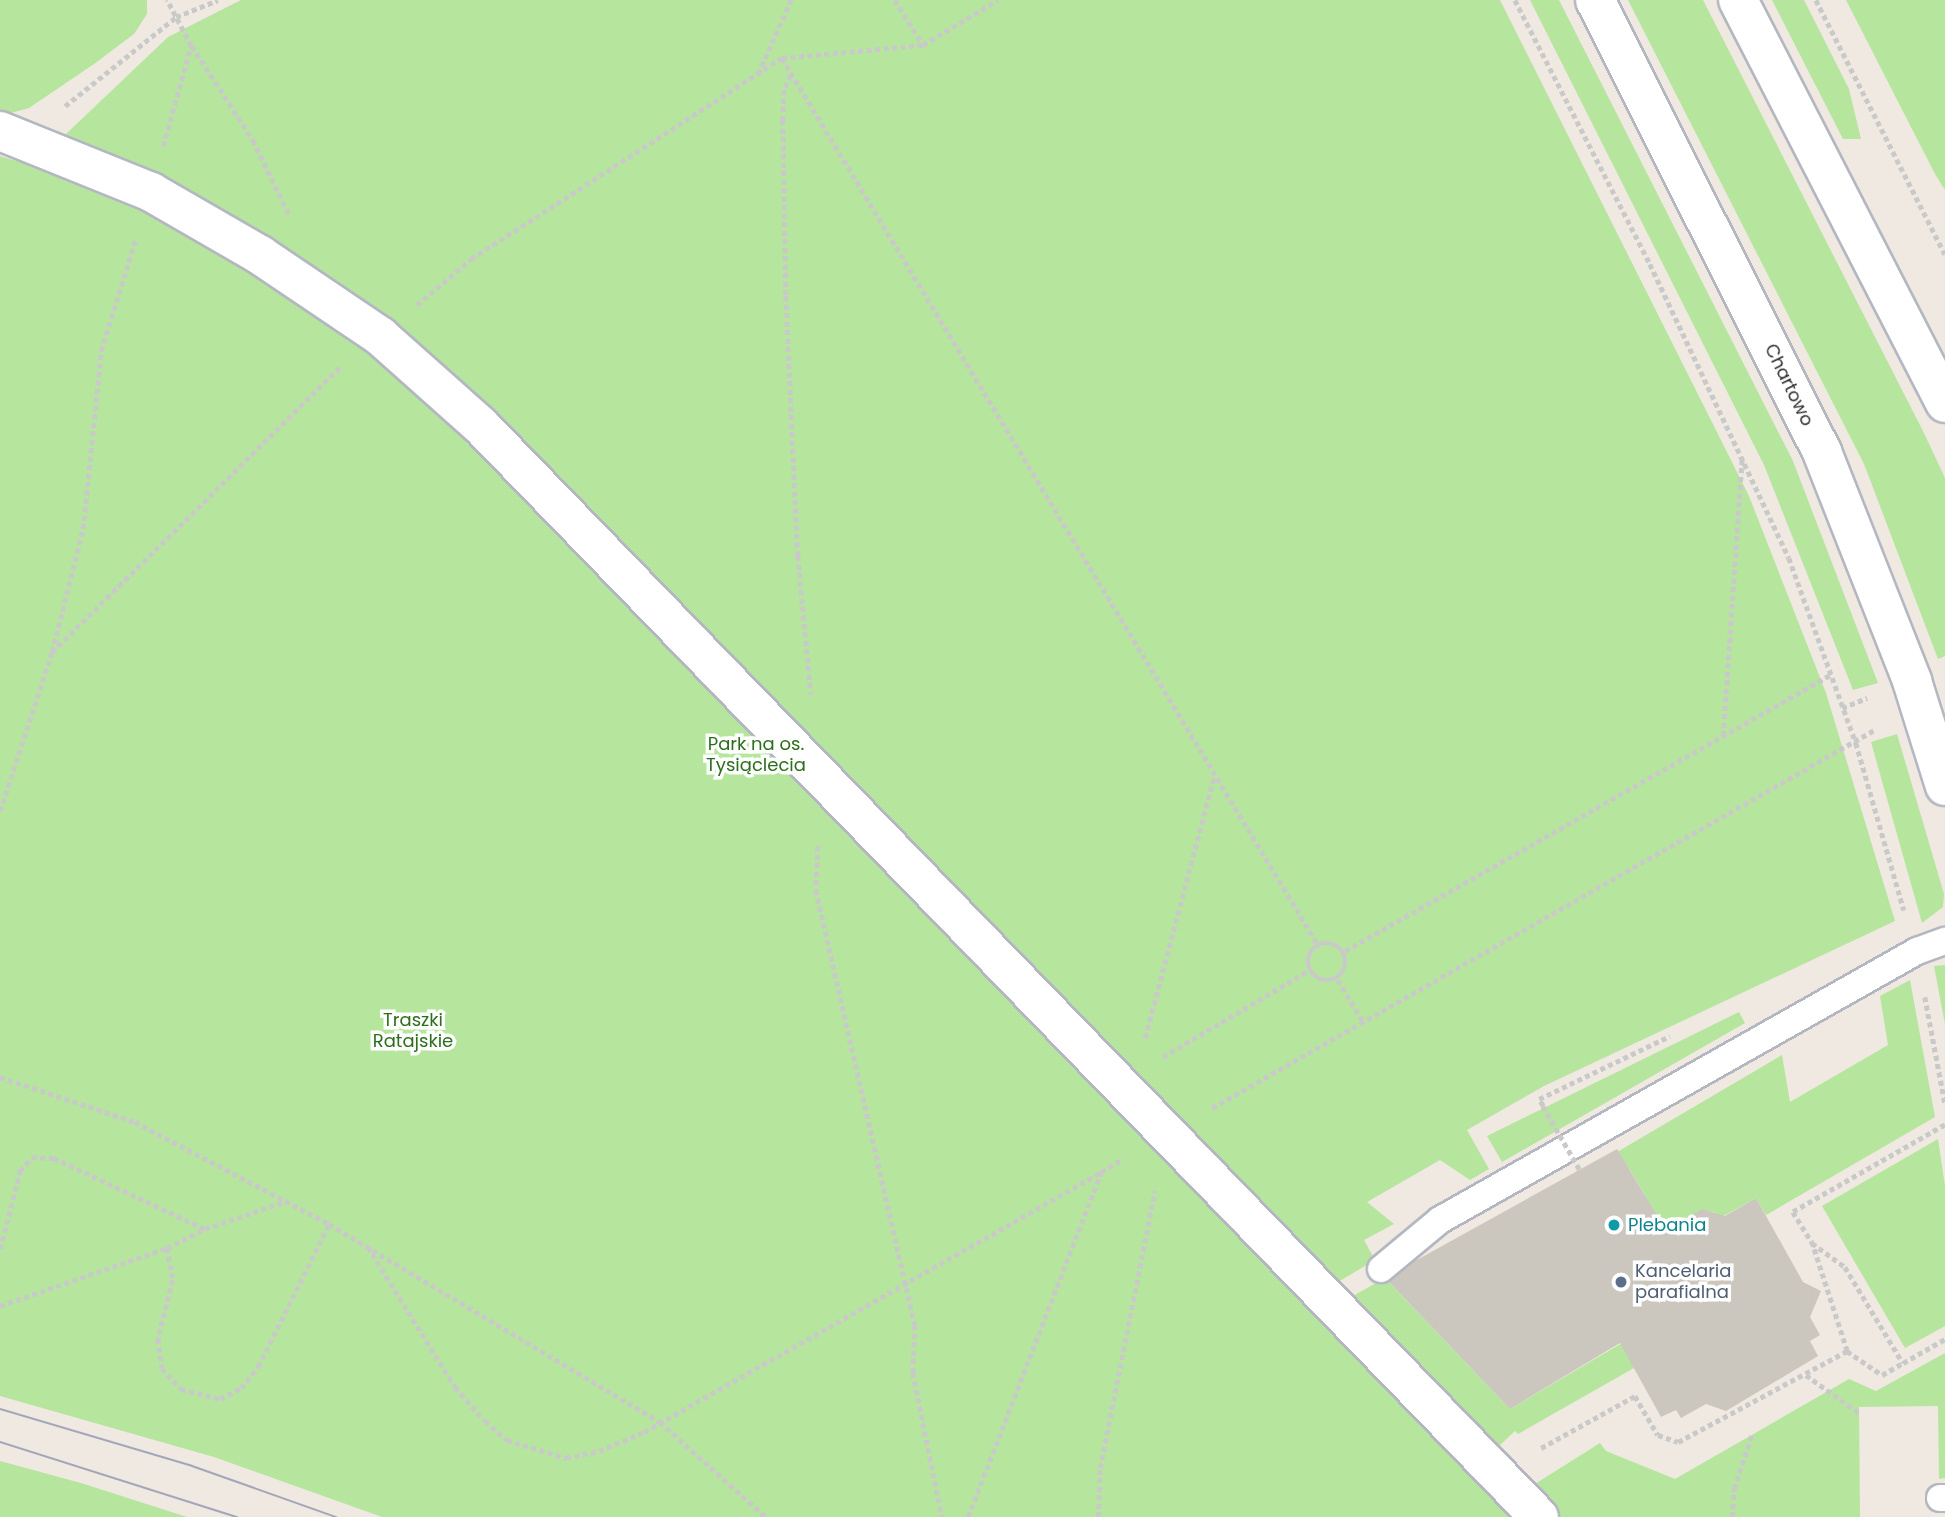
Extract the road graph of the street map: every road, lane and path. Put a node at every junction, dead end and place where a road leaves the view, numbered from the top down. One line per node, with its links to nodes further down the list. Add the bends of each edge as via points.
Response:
1 (167, 0): 10 (path)
2 (218, 0): 10 (path)
3 (791, 0): 14 (path)
4 (895, 0): 11 (path)
5 (998, 0): 11 (path)
6 (1516, 0): 22 (path)
7 (1595, 0): 29 (street, Chartowo, via 1822,452 1912,681)
8 (1738, 0): 21 (street)
9 (1816, 0): 18 (path)
10 (176, 17): 12 (path); 16 (path)
11 (923, 45): 13 (path)
12 (191, 46): 17 (path); 19 (path, via 253,140 310,256)
13 (782, 58): 14 (path); 15 (path)
14 (757, 75): 20 (path, via 471,259)
15 (791, 75): 27 (path); 28 (path, via 784,90 783,120 786,296 798,556)
16 (13, 135): 17 (street)
17 (151, 192): 19 (street); 23 (path, via 101,351 83,529)
18 (1945, 254)
19 (307, 286): 20 (street)
20 (380, 336): 23 (path, via 331,374); 28 (street, via 480,425)
21 (1945, 403)
22 (1742, 459): 24 (path, via 1789,558); 25 (path)
23 (52, 653): 30 (path)
24 (1830, 675): 25 (path); 26 (path)
25 (1723, 736): 33 (path)
26 (1856, 743): 34 (path); 37 (path)
27 (1214, 775): 32 (path); 39 (path, via 1142,1046)
28 (821, 777): 39 (street); 54 (path, via 816,890)
29 (1945, 786)
30 (0, 811)
31 (1945, 940): 34 (lane)
32 (1317, 943): 33 (path, via 1332,943); 35 (path, via 1308,957)
33 (1345, 951): 36 (path, via 1346,967)
34 (1917, 951): 40 (path); 53 (lane, via 1440,1220)
35 (1308, 971): 36 (path, via 1320,980); 39 (path)
36 (1338, 980): 37 (path)
37 (1364, 1023): 43 (path)
38 (0, 1077): 46 (path, via 135,1122)
39 (1117, 1084): 43 (street)
40 (1945, 1103)
41 (1543, 1106): 44 (path, bridge)
42 (1945, 1125): 49 (path, via 1793,1212)
43 (1164, 1134): 45 (path); 67 (path, via 1100,1468); 68 (street)
44 (1580, 1170)
45 (1101, 1172): 54 (path); 66 (path)
46 (286, 1201): 47 (path); 48 (path)
47 (330, 1224): 50 (path); 51 (path, via 258,1367 241,1388 220,1399 181,1389 162,1368 158,1339 173,1280)
48 (205, 1229): 51 (path); 52 (path, via 54,1157 32,1157 20,1171)
49 (1812, 1243): 57 (path); 58 (path, via 1845,1267)
50 (368, 1247): 61 (path); 61 (path, via 455,1387 508,1440 566,1458 599,1451)
51 (167, 1248): 55 (path)
52 (0, 1249)
53 (1381, 1269)
54 (904, 1283): 61 (path); 65 (path, via 915,1325 914,1373)
55 (0, 1306)
56 (1945, 1339): 58 (path)
57 (1847, 1351): 58 (path, via 1882,1375); 59 (path)
58 (1903, 1363)
59 (1806, 1375): 60 (path); 63 (path, via 1678,1442 1658,1435 1635,1395)
60 (1858, 1413)
61 (660, 1422): 64 (path)
62 (1752, 1434): 69 (path, via 1734,1489)
63 (1534, 1452)
64 (766, 1517)
65 (942, 1517)
66 (968, 1517)
67 (1098, 1517)
68 (1539, 1517)
69 (1732, 1517)

